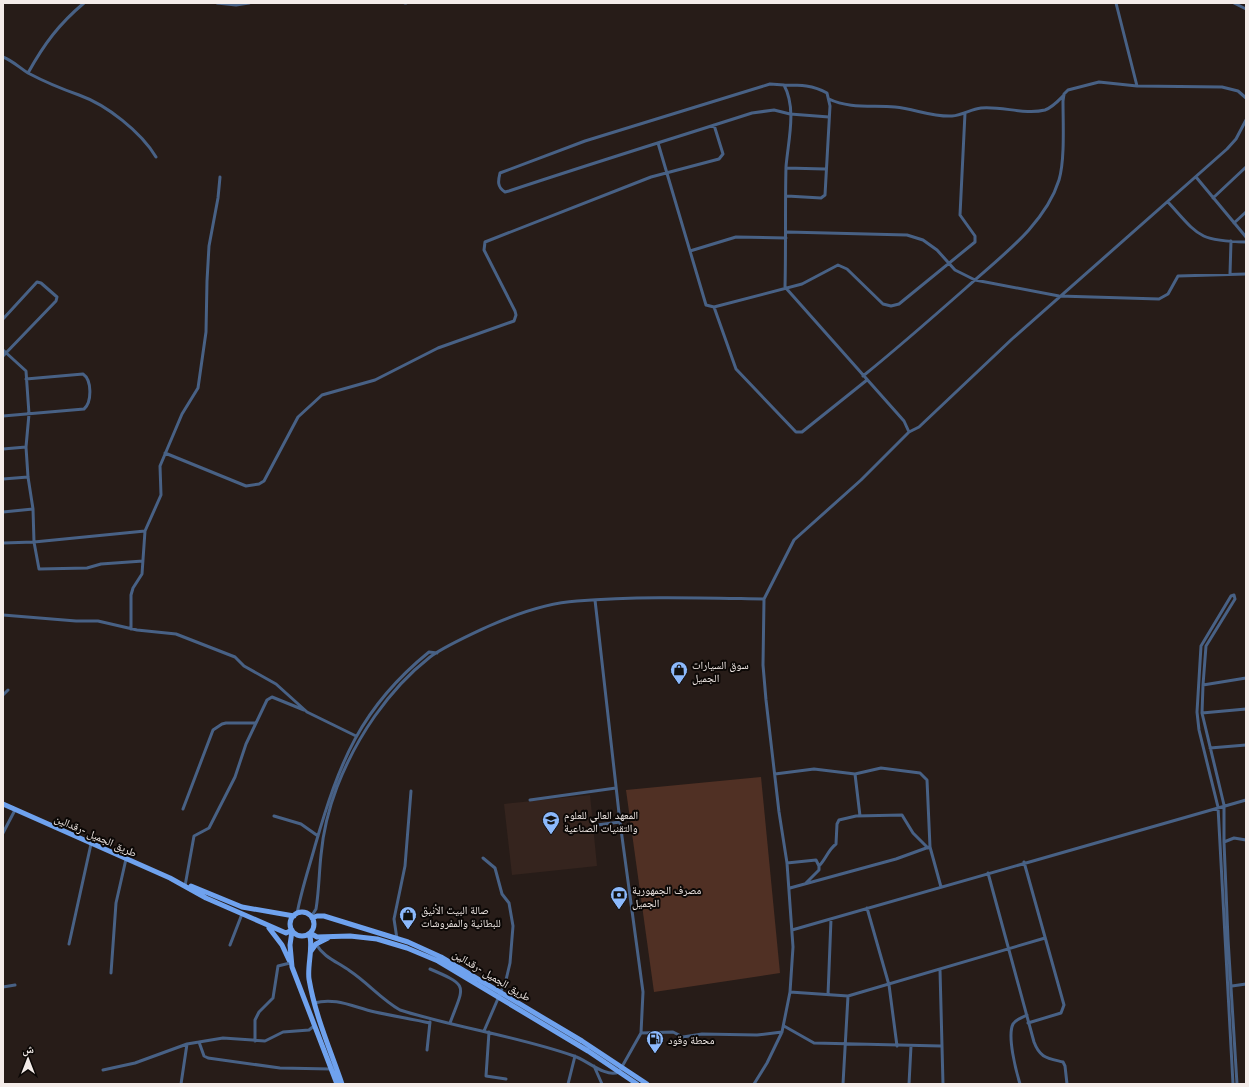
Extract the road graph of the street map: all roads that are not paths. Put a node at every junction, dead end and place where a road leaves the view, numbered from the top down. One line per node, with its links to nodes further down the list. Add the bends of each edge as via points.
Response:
1 (84, 3): 8 (street, via 55,30)
2 (217, 3): 3 (street)
3 (249, 3)
4 (1116, 3): 10 (street)
5 (1234, 3): 6 (street)
6 (1246, 9)
7 (3, 57): 8 (street)
8 (28, 73): 20 (street, via 89,100 116,116 139,134)
9 (784, 85): 13 (street, via 819,88 827,93); 15 (street, via 789,94); 19 (street, via 770,84 585,141 500,173 498,182 501,190 505,192)
10 (1136, 86): 11 (street, via 1099,82 1079,86); 12 (street, via 1222,86 1238,91)
11 (1064, 94): 14 (street, via 1056,104 1044,110 981,108); 41 (street, via 1061,163 1059,180 1054,191 1026,234)
12 (1246, 98)
13 (829, 99): 14 (street, via 842,104 895,107 934,116); 16 (street)
14 (965, 113): 38 (street, via 960,215 975,238 973,245)
15 (790, 114): 16 (street); 18 (street, via 774,110 752,113); 22 (street)
16 (829, 117): 23 (street)
17 (1246, 120): 26 (street, via 1228,149)
18 (714, 125): 19 (street); 24 (street, via 723,150 719,159)
19 (658, 143): 24 (street)
20 (156, 157)
21 (1246, 167): 28 (street)
22 (786, 168): 23 (street); 27 (street)
23 (825, 168): 27 (street, via 826,191 821,198)
24 (668, 171): 37 (street); 57 (street, via 485,242 484,250 516,315 514,321 438,348 374,380 322,395 298,417 264,481 259,484 246,486)
25 (220, 177): 57 (street, via 209,246 206,332 198,388 182,414)
26 (1196, 177): 28 (street); 29 (street)
27 (786, 196): 32 (street)
28 (1213, 198): 31 (street)
29 (1168, 202): 35 (street, via 1194,231 1204,238); 43 (street)
30 (1246, 212): 31 (street)
31 (1234, 223): 33 (street)
32 (787, 232): 34 (street); 38 (street, via 907,235 923,240 937,250)
33 (1246, 237)
34 (786, 238): 37 (street, via 736,237); 42 (street)
35 (1231, 242): 36 (street); 39 (street)
36 (1246, 242)
37 (690, 251): 44 (street, via 704,301 706,305)
38 (948, 264): 41 (street, via 963,276); 42 (street, via 899,304 891,306 883,304 848,269 838,265 802,284)
39 (1230, 274): 40 (street); 43 (street, via 1178,276 1168,294 1159,299)
40 (1246, 274)
41 (975, 280): 43 (street); 49 (street)
42 (785, 287): 44 (street); 49 (street)
43 (1059, 296): 54 (street, via 919,427)
44 (714, 307): 51 (street, via 733,364 739,374 796,432 802,432)
45 (3, 319): 47 (street, via 37,282 57,297)
46 (3, 350): 47 (street)
47 (6, 353): 48 (street); 50 (street, via 23,367)
48 (3, 356)
49 (863, 376): 51 (street)
50 (26, 379): 52 (street); 52 (street, via 83,374 89,382 89,401 84,409)
51 (867, 380): 54 (street, via 904,421)
52 (29, 414): 53 (street); 55 (street)
53 (3, 416)
54 (909, 432): 66 (street, via 861,480 794,540)
55 (26, 447): 56 (street); 58 (street)
56 (3, 449)
57 (165, 453): 62 (street, via 159,470 160,500)
58 (28, 477): 59 (street); 60 (street)
59 (3, 479)
60 (33, 509): 61 (street); 63 (street)
61 (3, 512)
62 (145, 531): 63 (street); 65 (street)
63 (34, 542): 64 (street); 65 (street, via 38,569 82,568)
64 (3, 543)
65 (143, 561): 69 (street, via 142,574 130,595)
66 (764, 599): 67 (street); 82 (street, via 763,665)
67 (595, 600): 70 (street, via 561,603 524,612 479,631); 86 (street)
68 (3, 614): 69 (street, via 98,621)
69 (131, 629): 76 (street, via 173,633 231,655 244,666 276,684)
70 (439, 653): 79 (street, via 429,652 399,678 372,711); 85 (street, via 431,656 403,682 377,714 351,754)
71 (1246, 678): 72 (street)
72 (1203, 685): 77 (street); 92 (street, via 1206,646 1235,599 1234,595 1204,638 1199,655 1198,721)
73 (8, 690): 74 (street)
74 (3, 695)
75 (1246, 709): 77 (street)
76 (307, 712): 78 (street, via 270,697); 79 (street)
77 (1202, 713): 81 (street)
78 (255, 723): 93 (street, via 226,723 214,730); 112 (street, via 235,777 209,828 194,836)
79 (356, 736): 84 (street)
80 (1246, 745): 81 (street)
81 (1210, 748): 91 (street)
82 (775, 774): 83 (street, via 814,769); 108 (street)
83 (855, 774): 96 (street); 104 (street, via 881,768 920,773 924,776)
84 (332, 787): 85 (street); 100 (street)
85 (337, 788): 118 (street, via 323,842 316,909)
86 (616, 788): 88 (street); 97 (street)
87 (411, 791): 126 (street, via 405,866 394,919)
88 (530, 800)
89 (1246, 800): 91 (street)
90 (3, 804): 94 (main road, طريق الجميل -رقدالين)
91 (1224, 805): 92 (street); 102 (street)
92 (1218, 807): 107 (street); 185 (street)
93 (183, 809)
94 (15, 810): 99 (street); 103 (main road, طريق الجميل -رقدالين)
95 (274, 816): 100 (street, via 301,824)
96 (860, 816): 104 (street, via 902,815 913,833); 109 (street, via 839,820 837,841)
97 (620, 822): 98 (street); 157 (street, via 641,968)
98 (597, 825)
99 (3, 833)
100 (318, 836): 117 (street)
101 (1246, 840): 102 (street, via 1234,838)
102 (1224, 842): 139 (street)
103 (91, 844): 106 (main road, طريق الجميل -رقدالين); 127 (street)
104 (929, 847): 111 (street, via 896,859); 113 (street)
105 (483, 858): 142 (street, via 495,868 502,894 507,898 511,910 513,926 510,963)
106 (126, 859): 112 (main road, طريق الجميل -رقدالين); 135 (street, via 116,903)
107 (1024, 862): 110 (street); 125 (street)
108 (787, 863): 109 (street, via 816,860); 114 (street)
109 (819, 866): 111 (street, via 819,870)
110 (988, 873): 113 (street); 130 (street)
111 (806, 883): 114 (street)
112 (184, 885): 116 (main road); 117 (main road, via 242,907)
113 (941, 887): 115 (street)
114 (790, 888): 122 (street)
115 (867, 908): 119 (street); 138 (street)
116 (242, 914): 120 (main road); 129 (street)
117 (296, 915): 118 (main road, via 304,913); 121 (main road, via 291,921)
118 (311, 917): 123 (main road, via 314,926); 126 (main road, طريق الجميل -رقدالين, via 322,916)
119 (831, 919): 122 (street); 143 (street)
120 (267, 926): 121 (main road, via 284,932); 132 (main road, via 282,945)
121 (292, 930): 123 (main road, via 300,936); 132 (main road)
122 (792, 930): 141 (street)
123 (309, 934): 124 (main road, طريق الجميل -رقدالين); 131 (main road)
124 (332, 937): 128 (main road); 142 (main road, طريق الجميل -رقدالين, via 377,939 407,948 438,961)
125 (1045, 938): 130 (street); 151 (street, via 1064,1005 1061,1013)
126 (396, 939): 142 (main road, طريق الجميل -رقدالين, via 441,957)
127 (69, 944)
128 (316, 944): 131 (main road); 148 (street, via 324,955 350,970 392,1006)
129 (230, 945)
130 (1010, 949): 134 (street); 146 (street)
131 (309, 956): 145 (main road, via 308,976)
132 (291, 965): 147 (main road); 158 (street, via 278,966 273,998 255,1020)
133 (430, 969): 150 (street, via 458,982 461,987)
134 (940, 970): 138 (street); 164 (street)
135 (111, 973)
136 (1246, 984): 139 (street)
137 (14, 985): 140 (street)
138 (889, 985): 144 (street); 162 (street)
139 (1232, 986): 186 (street)
140 (3, 987)
141 (790, 992): 143 (street); 153 (street)
142 (499, 994): 154 (street); 170 (main road, طريق الجميل -رقدالين, via 582,1041)
143 (828, 995): 144 (street)
144 (848, 996): 161 (street)
145 (314, 1003): 147 (main road); 149 (street, via 338,1001 375,1012)
146 (1027, 1016): 151 (street); 183 (street, via 1016,1020 1012,1027 1012,1049)
147 (315, 1018): 152 (main road); 174 (main road)
148 (431, 1018): 149 (street); 150 (street)
149 (430, 1023): 165 (street)
150 (450, 1023): 154 (street)
151 (1028, 1023): 184 (street, via 1037,1052 1063,1062)
152 (315, 1026): 158 (street, via 309,1030 283,1032 265,1042); 168 (main road)
153 (784, 1026): 156 (street); 161 (street, via 814,1043)
154 (484, 1031): 155 (street)
155 (489, 1032): 166 (street); 171 (street, via 486,1076)
156 (782, 1032): 157 (street, via 752,1035 702,1034 683,1038 673,1032); 179 (street)
157 (641, 1033): 170 (street)
158 (255, 1041): 159 (street, via 223,1038)
159 (199, 1042): 160 (street); 168 (street, via 204,1056 208,1058 280,1068)
160 (187, 1044): 169 (street); 172 (street)
161 (845, 1045): 162 (street); 180 (street)
162 (897, 1046): 163 (street)
163 (911, 1046): 164 (street); 181 (street)
164 (941, 1046): 182 (street)
165 (427, 1050)
166 (575, 1056): 167 (street); 175 (street)
167 (594, 1066): 170 (street, via 608,1073); 176 (street)
168 (332, 1069): 173 (main road)
169 (103, 1070)
170 (620, 1070): 177 (main road, طريق الجميل -رقدالين); 178 (main road, طريق الجميل -رقدالين)
171 (506, 1079)
172 (181, 1084)
173 (337, 1084)
174 (342, 1084)
175 (568, 1084)
176 (602, 1084)
177 (637, 1084)
178 (647, 1084)
179 (754, 1084)
180 (842, 1084)
181 (909, 1084)
182 (943, 1084)
183 (1020, 1084)
184 (1067, 1084)
185 (1232, 1084)
186 (1237, 1084)

